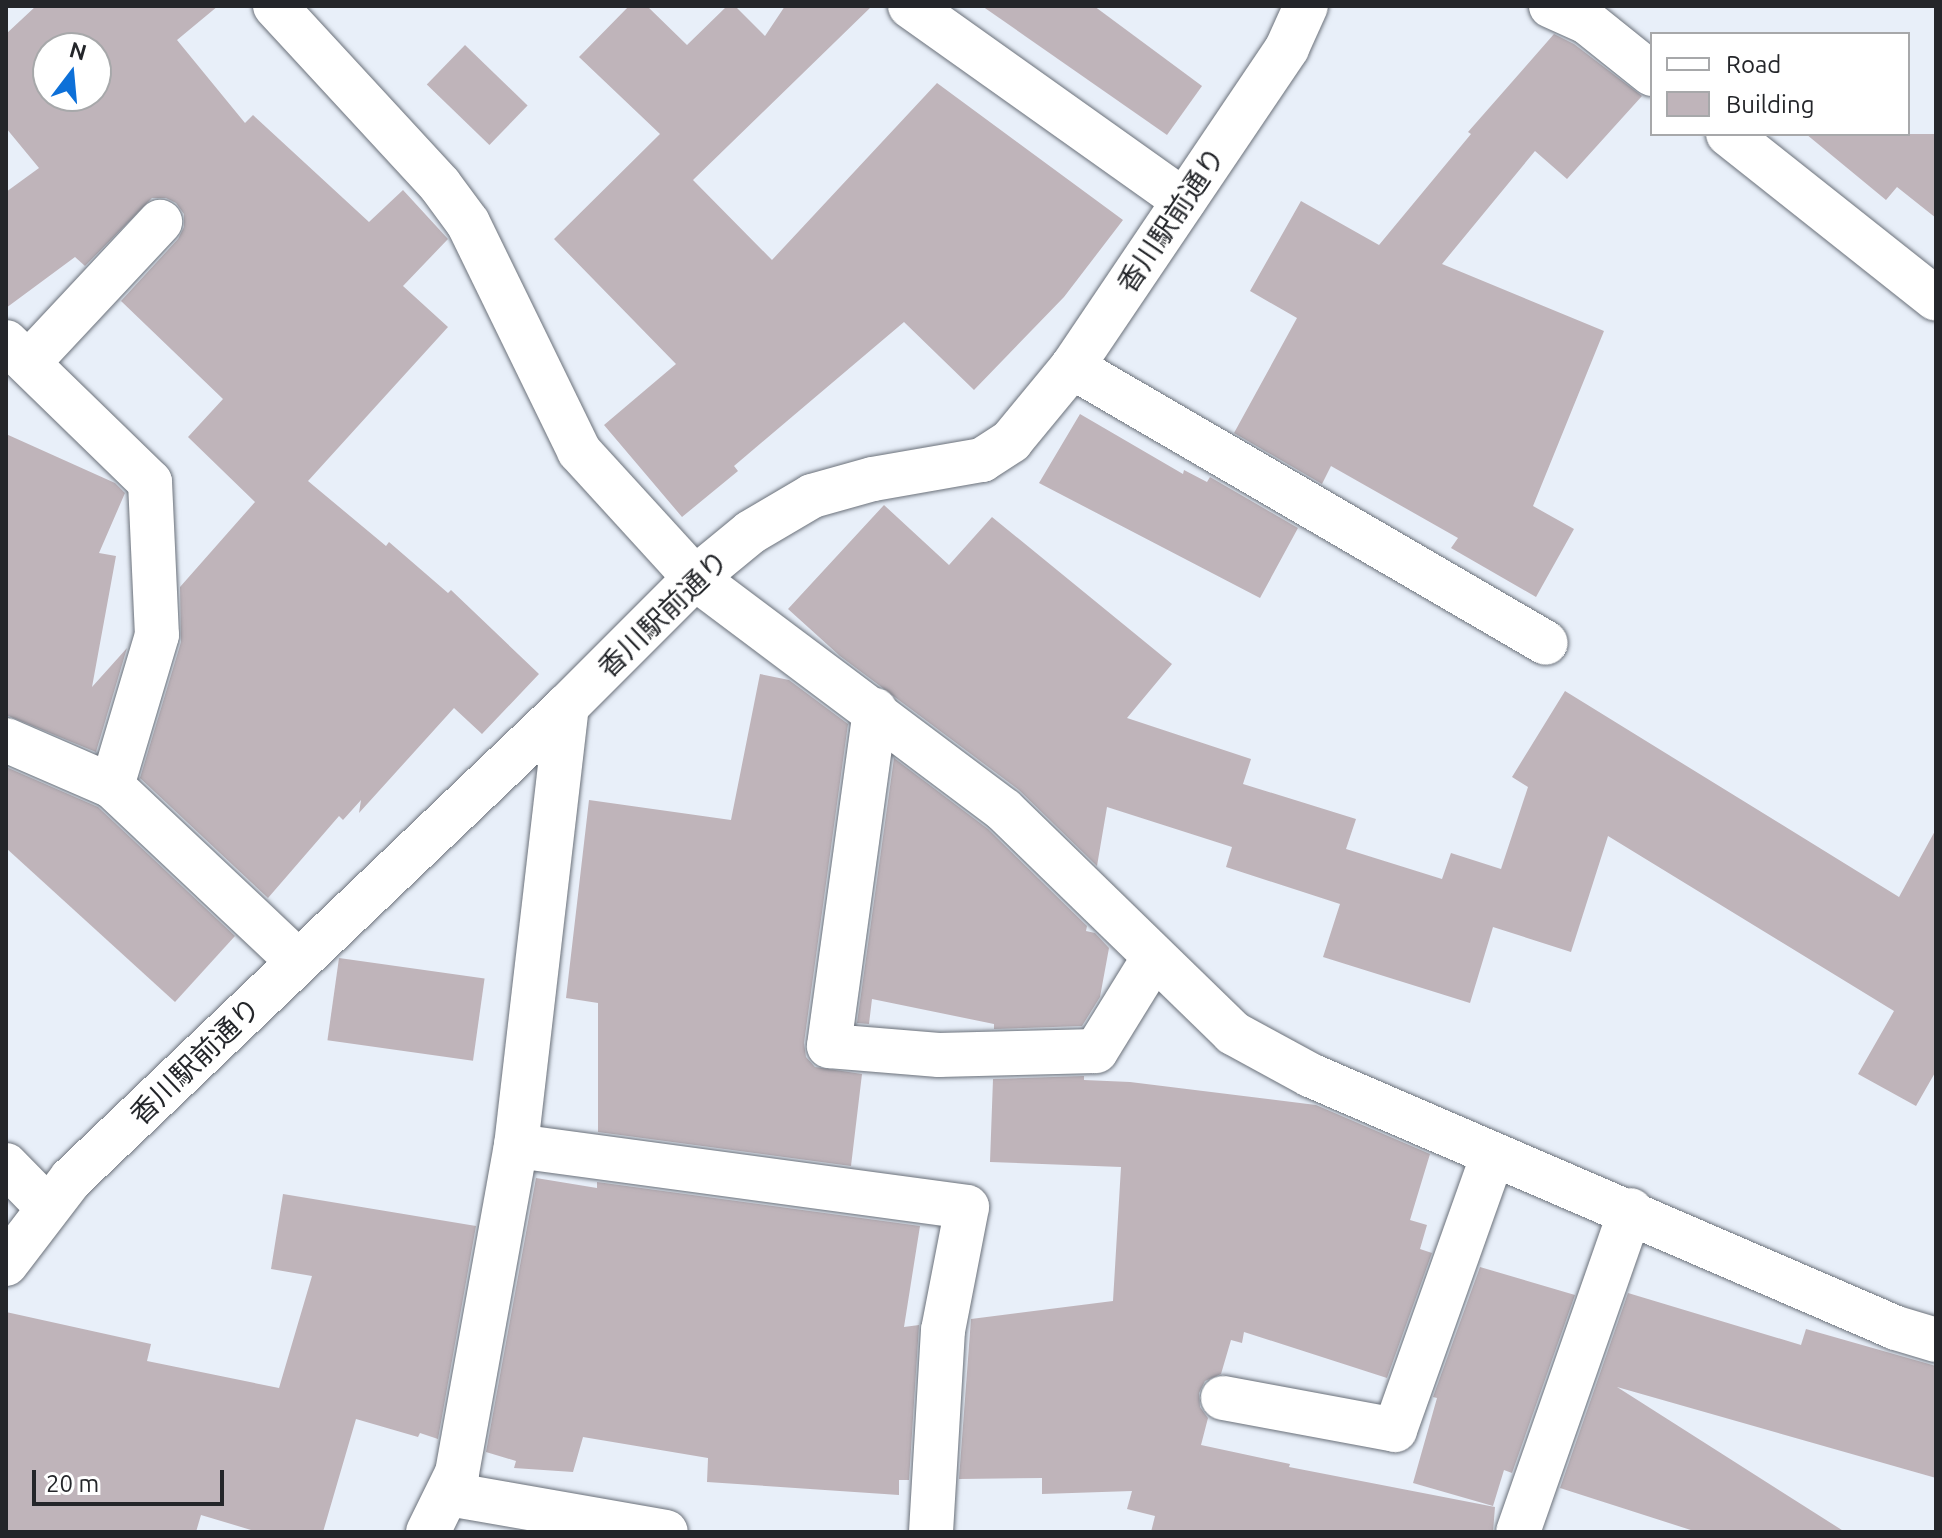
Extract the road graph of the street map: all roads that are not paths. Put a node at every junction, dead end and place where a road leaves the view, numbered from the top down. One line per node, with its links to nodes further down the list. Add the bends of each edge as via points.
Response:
1 (275, 6): 12 (street, via 440,185 468,223 579,451)
2 (910, 6): 7 (street)
3 (1306, 6): 7 (street, 香川駅前通り, via 1287,48)
4 (1551, 6): 5 (street, via 1587,22)
5 (1650, 72)
6 (1731, 136): 9 (street)
7 (1184, 201): 11 (street, 香川駅前通り)
8 (160, 222): 10 (street)
9 (1936, 299)
10 (17, 352): 17 (street, via 150,482 157,635)
11 (1072, 367): 12 (street, 香川駅前通り, via 1011,441 982,460 812,496 751,532); 13 (street)
12 (695, 578): 14 (street, 香川駅前通り); 15 (street)
13 (1546, 643)
14 (567, 706): 19 (street, 香川駅前通り); 20 (street)
15 (875, 710): 18 (street, via 1004,810); 18 (street, via 829,1046 939,1055 1096,1051)
16 (6, 740): 17 (street)
17 (112, 786): 19 (street)
18 (1154, 957): 21 (street, via 1233,1033 1310,1075)
19 (298, 961): 23 (street, 香川駅前通り)
20 (516, 1146): 28 (street); 31 (street, via 967,1207 943,1330)
21 (1493, 1155): 24 (street); 27 (street, via 1395,1430)
22 (6, 1165): 23 (street)
23 (47, 1207): 25 (street, 香川駅前通り)
24 (1631, 1210): 26 (street, via 1896,1328); 32 (street)
25 (6, 1264)
26 (1936, 1340)
27 (1223, 1398)
28 (449, 1494): 29 (street); 30 (street)
29 (428, 1532)
30 (666, 1532)
31 (931, 1532)
32 (1518, 1532)

